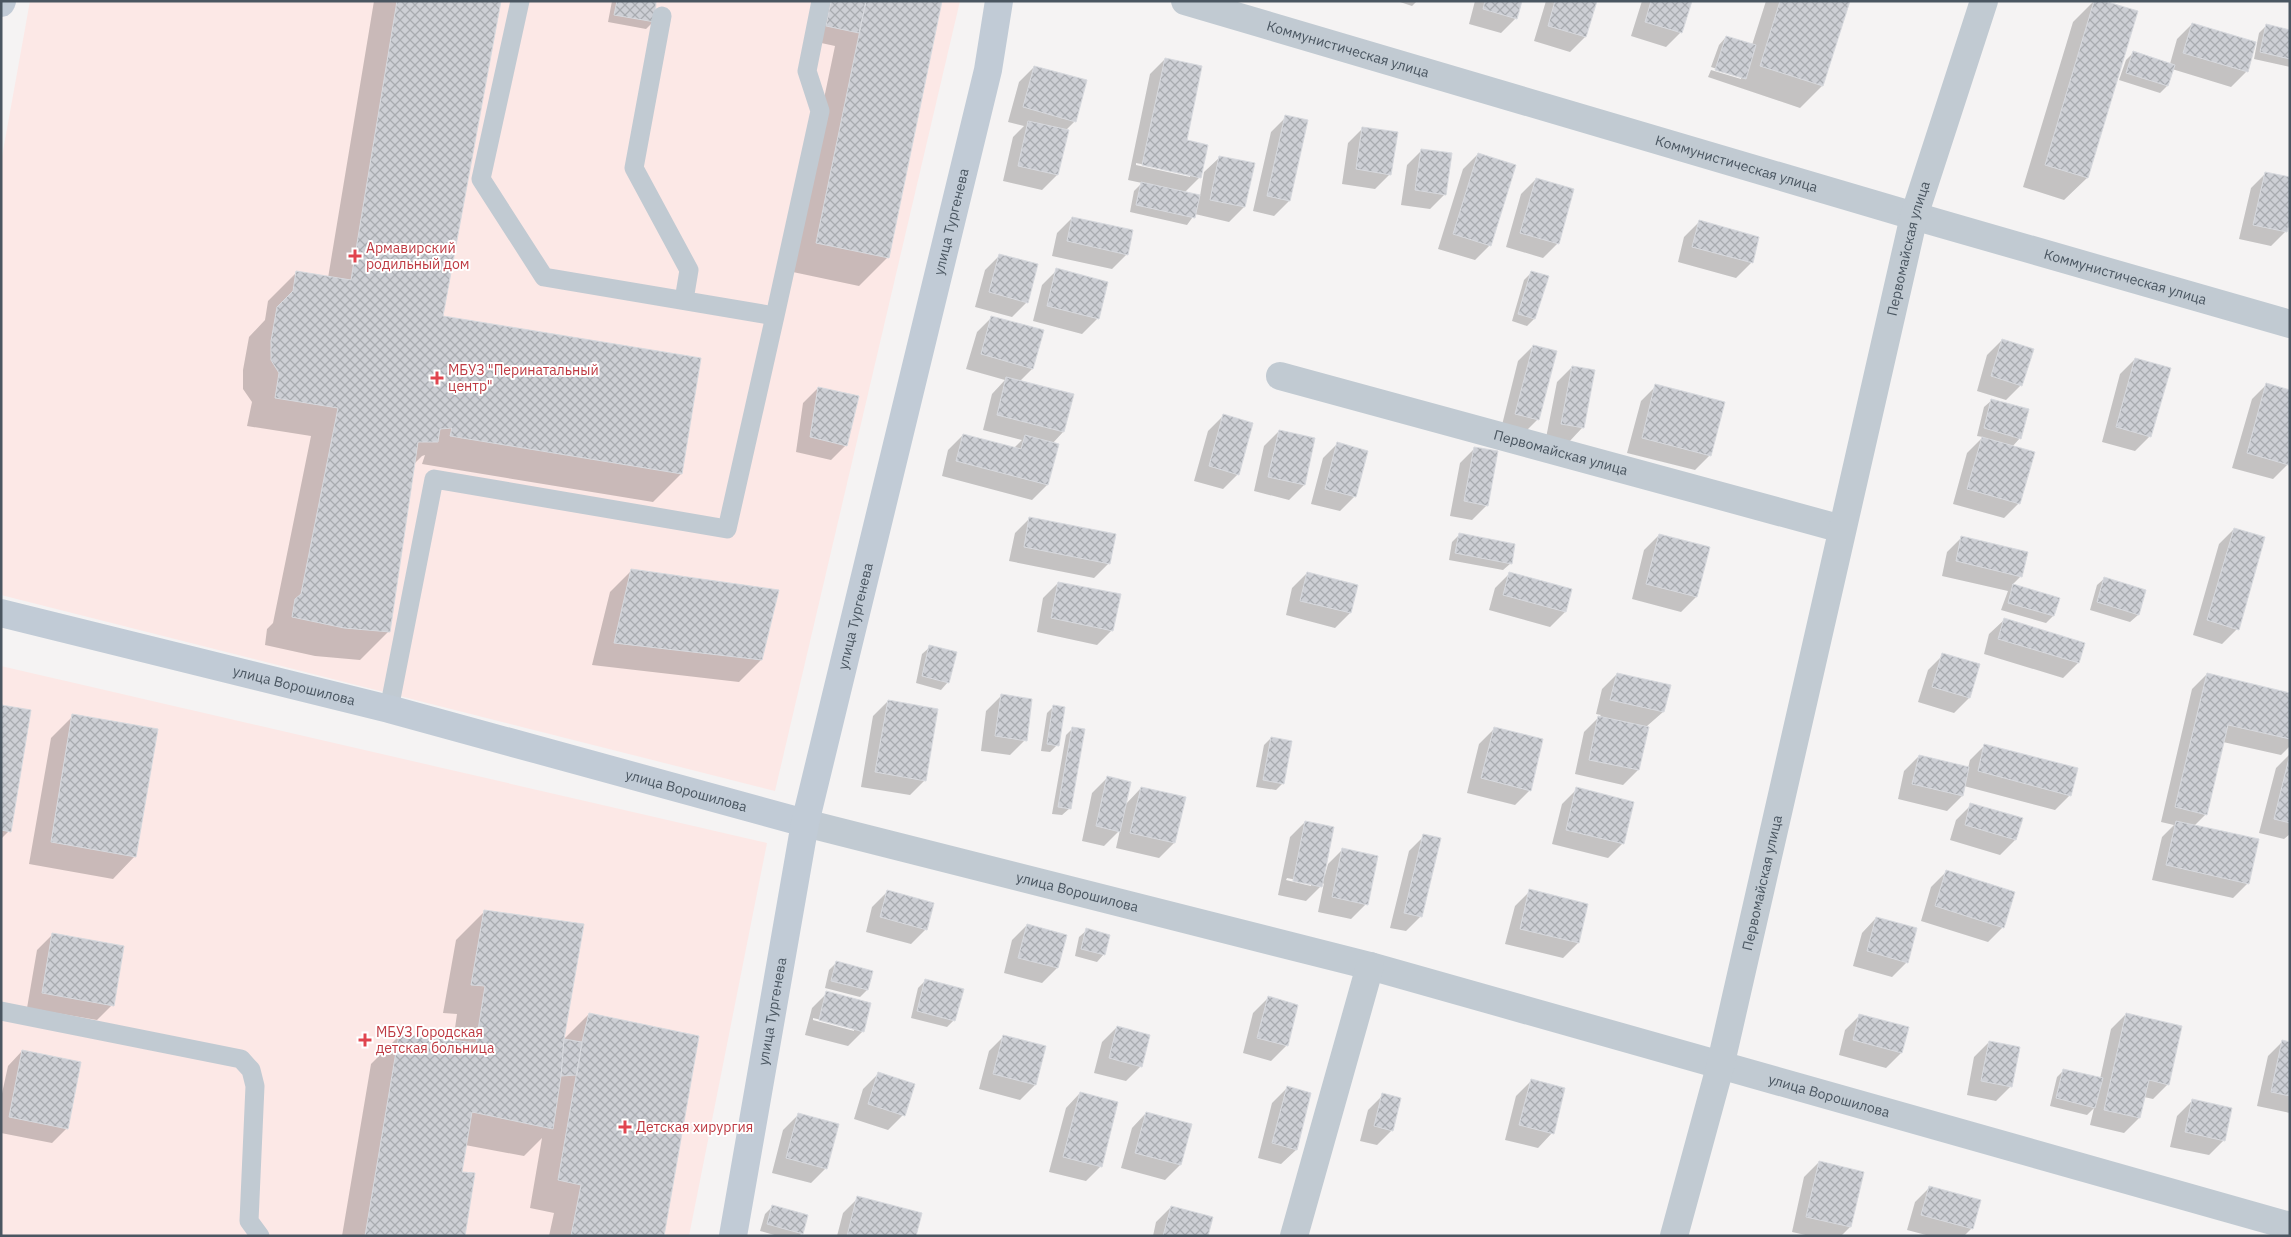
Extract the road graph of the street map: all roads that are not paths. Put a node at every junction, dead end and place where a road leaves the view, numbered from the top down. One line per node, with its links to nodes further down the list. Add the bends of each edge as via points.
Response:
1 (520, 1): 8 (lane, via 481,179 544,277)
2 (822, 1): 9 (lane, via 807,71 820,111)
3 (999, 1): 15 (street, улица Тургенева, via 988,70)
4 (1185, 1): 7 (street, Коммунистическая улица)
5 (1984, 1): 7 (street, Первомайская улица)
6 (662, 16): 8 (lane, via 634,168 689,270)
7 (1914, 216): 10 (street, Коммунистическая улица); 12 (street, Первомайская улица)
8 (684, 300): 9 (lane)
9 (775, 316): 14 (lane, via 727,530 434,480)
10 (2290, 324)
11 (1280, 376): 12 (street, Первомайская улица)
12 (1842, 529): 18 (street, Первомайская улица)
13 (1, 613): 14 (street, улица Ворошилова)
14 (389, 709): 15 (street, улица Ворошилова)
15 (805, 823): 16 (street, улица Ворошилова); 21 (street, улица Тургенева)
16 (1370, 966): 18 (street, улица Ворошилова); 22 (street)
17 (1, 1011): 20 (lane, via 241,1059 251,1070 256,1086 249,1221)
18 (1720, 1066): 19 (street, улица Ворошилова); 23 (street, Первомайская улица)
19 (2290, 1226)
20 (260, 1236)
21 (732, 1236)
22 (1294, 1236)
23 (1674, 1236)

